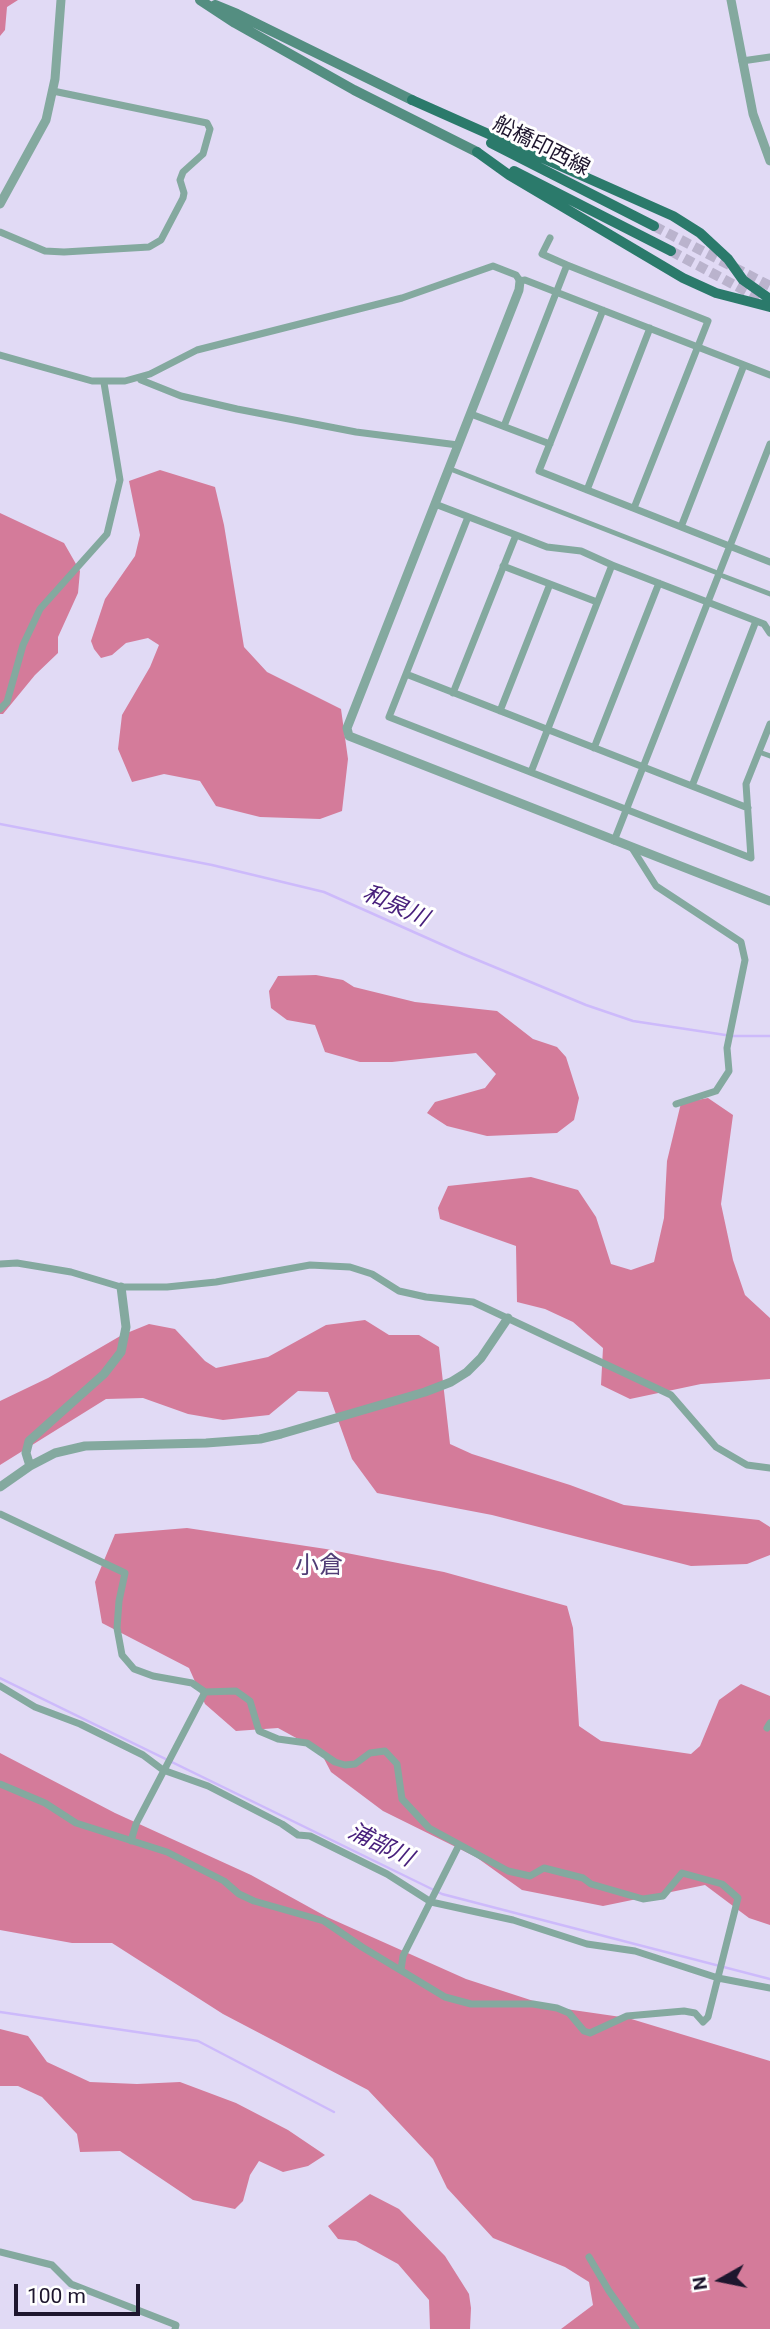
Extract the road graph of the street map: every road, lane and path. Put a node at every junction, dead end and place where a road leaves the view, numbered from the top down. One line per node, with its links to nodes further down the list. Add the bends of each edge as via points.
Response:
1 (61, 0): 6 (street)
2 (201, 0): 7 (main road); 8 (main road, via 354,90)
3 (731, 0): 5 (street)
4 (770, 57): 5 (street)
5 (742, 61): 9 (street, via 753,114)
6 (53, 91): 10 (street, via 40,133); 12 (street, via 207,123 210,130 203,154 183,172 183,198 161,240 149,247 46,251)
7 (412, 100): 11 (main road, 船橋印西線); 18 (main road, via 673,216 700,233 743,280)
8 (477, 152): 14 (main road, 船橋印西線); 19 (main road, via 683,278 716,293)
9 (770, 161)
10 (0, 204)
11 (653, 226)
12 (0, 232)
13 (550, 238): 15 (street, via 542,254)
14 (671, 251)
15 (567, 265): 17 (street); 22 (street, via 708,321)
16 (520, 281): 17 (street); 27 (street, via 516,275 490,267 402,298 197,350 138,378); 28 (street)
17 (556, 292): 20 (street); 29 (street)
18 (770, 299)
19 (770, 307)
20 (603, 310): 21 (street); 30 (street)
21 (650, 328): 22 (street); 34 (street)
22 (697, 347): 24 (street); 36 (street)
23 (0, 355): 27 (street)
24 (744, 365): 25 (street); 38 (street)
25 (770, 375)
26 (141, 380): 32 (street, via 181,396 237,409 356,432)
27 (104, 383): 55 (street, via 120,480 107,534 40,609 23,645 7,702)
28 (471, 414): 29 (street); 32 (street)
29 (504, 426): 30 (street)
30 (550, 444): 34 (street, via 539,471)
31 (770, 444): 40 (street)
32 (458, 445): 35 (street)
33 (453, 470): 44 (street)
34 (587, 490): 36 (street)
35 (435, 504): 37 (street); 67 (street, via 347,728 349,736)
36 (634, 508): 38 (street)
37 (468, 517): 39 (street); 53 (street)
38 (681, 527): 40 (street)
39 (516, 535): 42 (street, via 547,547 581,551); 43 (street)
40 (730, 546): 41 (street); 50 (street)
41 (770, 562)
42 (612, 565): 46 (street); 49 (street)
43 (503, 566): 47 (street); 54 (street)
44 (715, 572)
45 (723, 576): 48 (street)
46 (659, 583): 50 (street); 59 (street)
47 (550, 584): 49 (street); 56 (street)
48 (770, 594)
49 (597, 602): 58 (street)
50 (708, 602): 51 (street); 62 (street)
51 (756, 621): 52 (street); 64 (street)
52 (770, 633)
53 (406, 674): 54 (street); 63 (street, via 389,717)
54 (453, 693): 56 (street)
55 (0, 709)
56 (500, 711): 58 (street)
57 (770, 724): 60 (street)
58 (548, 730): 59 (street); 63 (street)
59 (594, 748): 62 (street)
60 (759, 752): 61 (street); 65 (street, via 747,784)
61 (770, 756)
62 (643, 767): 64 (street); 66 (street)
63 (531, 772): 66 (street)
64 (692, 786): 65 (street)
65 (748, 808): 66 (street, via 751,858)
66 (627, 809): 67 (street)
67 (614, 841): 68 (street)
68 (632, 848): 69 (street); 70 (street, via 656,886 741,942 745,960 727,1048 729,1071 716,1091)
69 (770, 901)
70 (676, 1104)
71 (0, 1264): 72 (street, via 71,1272)
72 (121, 1287): 73 (street, via 216,1282 310,1265 350,1267 399,1291 473,1302); 74 (street, via 126,1326 121,1352 104,1374 29,1441)
73 (508, 1318): 74 (street, via 467,1372 425,1392 260,1439 85,1446 55,1453); 75 (street, via 671,1395 716,1447 747,1465)
74 (30, 1466): 76 (street)
75 (770, 1468)
76 (0, 1487)
77 (0, 1514): 79 (street, via 125,1573 117,1628 126,1662 142,1673 192,1682)
78 (0, 1686): 80 (street, via 35,1707 143,1755)
79 (205, 1692): 80 (street); 83 (street, via 236,1691 250,1701 259,1731 307,1743 335,1762 355,1764 370,1753 385,1751 397,1764 402,1799 429,1828)
80 (163, 1770): 82 (street); 84 (street, via 208,1786 298,1835 310,1836 387,1874)
81 (0, 1784): 82 (street, via 45,1802 76,1823)
82 (131, 1841): 85 (street, via 167,1852 254,1901 324,1921)
83 (459, 1845): 84 (street); 86 (street, via 519,1875 544,1868 643,1899 663,1896 682,1873 722,1884 738,1898)
84 (431, 1902): 85 (street, via 403,1956); 86 (street, via 513,1920 587,1944 635,1951)
85 (401, 1970): 86 (street, via 455,2000 481,2005 533,2004 569,2012 590,2034 627,2017 684,2011 695,2013 703,2022)
86 (718, 1978): 87 (street)
87 (770, 1988)
88 (0, 2252): 90 (street, via 52,2265 71,2284 176,2325)
89 (589, 2257): 91 (street)
90 (175, 2329)
91 (636, 2329)

